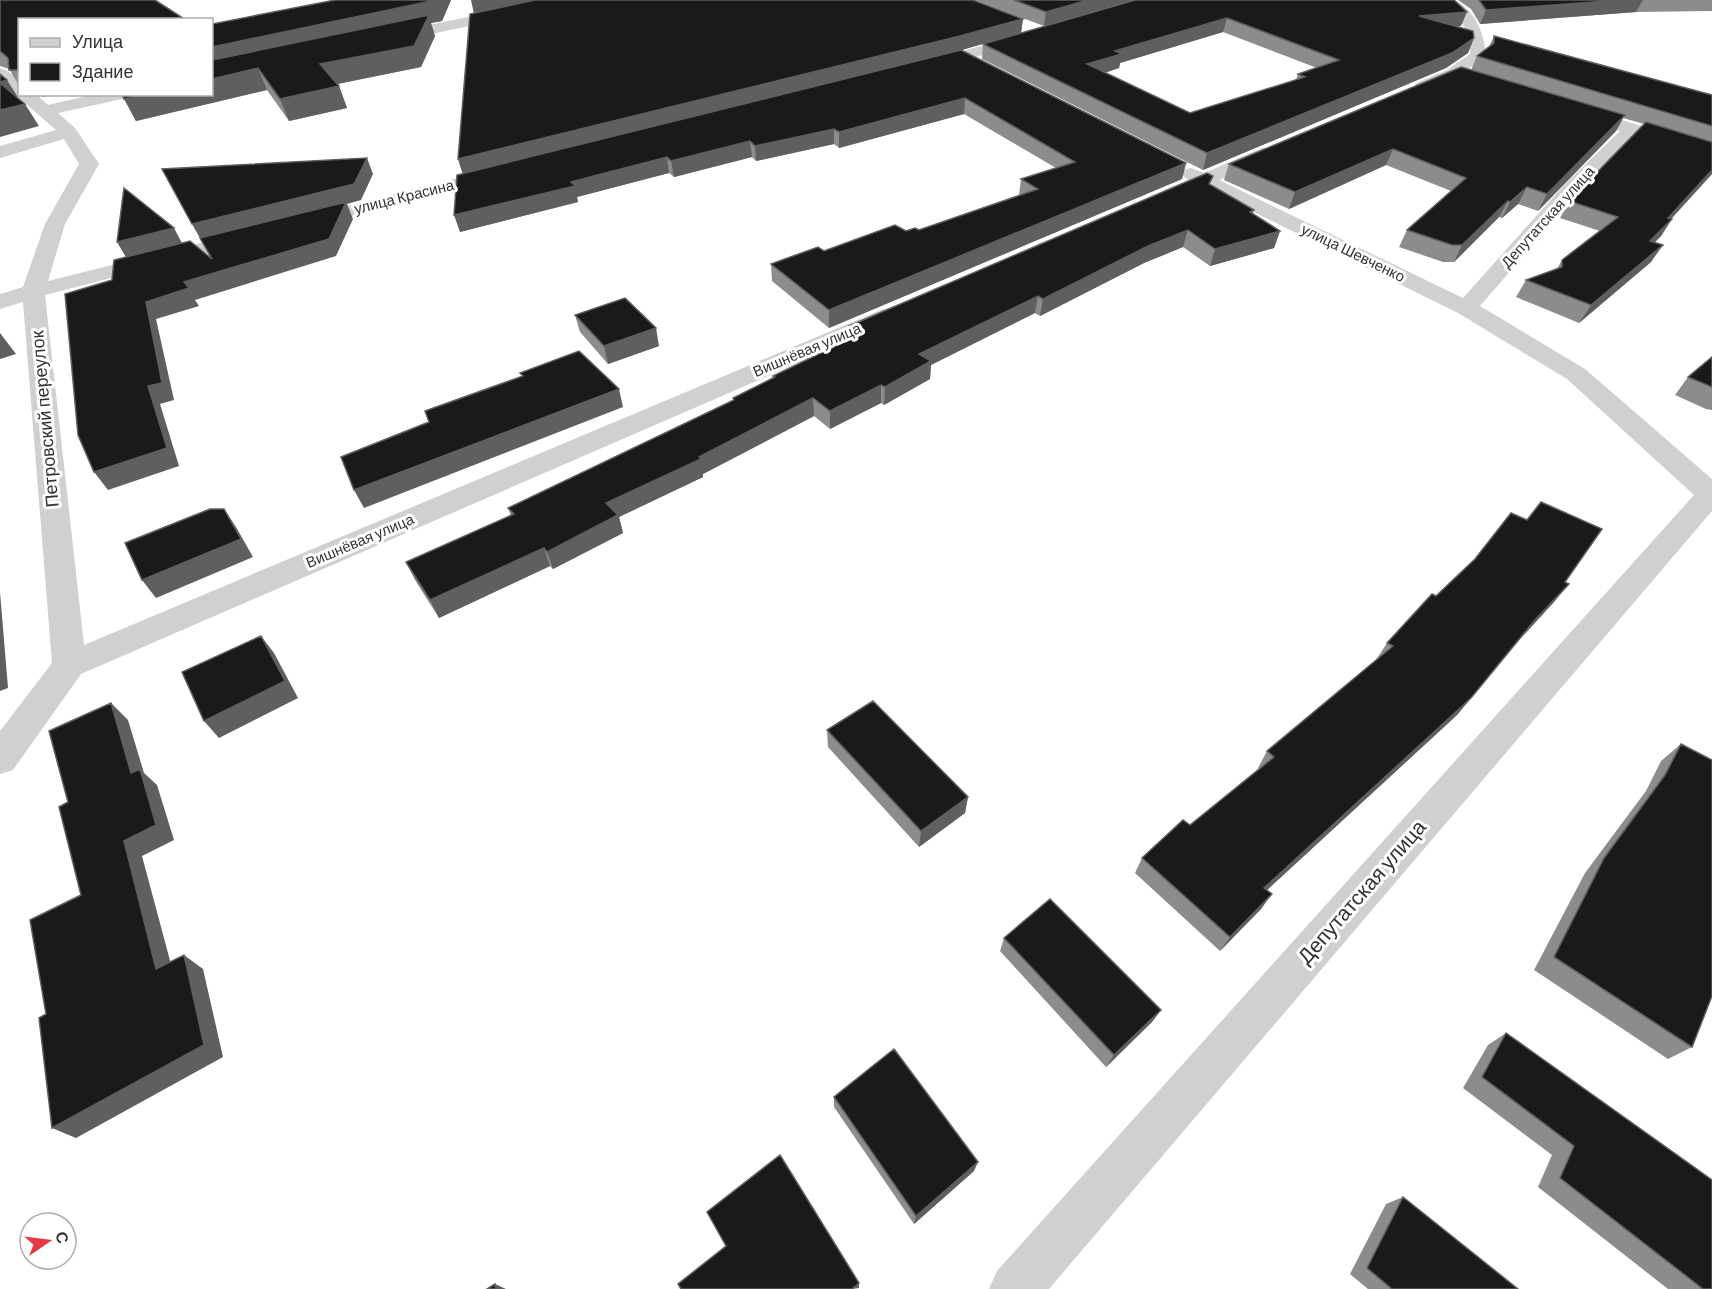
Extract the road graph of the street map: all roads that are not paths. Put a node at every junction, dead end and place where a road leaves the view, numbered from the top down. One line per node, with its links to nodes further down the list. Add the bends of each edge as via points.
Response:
1 (573, 0): 4 (street)
2 (1444, 0): 11 (street, via 1470,21 1479,40 1478,56 1464,77)
3 (1021, 25): 5 (street, via 1043,33)
4 (375, 42)
5 (962, 57): 6 (street); 7 (street)
6 (983, 68)
7 (904, 72)
8 (0, 74): 9 (street)
9 (18, 88)
10 (102, 96): 12 (street)
11 (1399, 96)
12 (34, 103): 15 (street, Петровский переулок)
13 (1566, 108): 14 (street)
14 (1633, 128): 18 (street); 28 (street, Депутатская улица, via 1572,188)
15 (69, 132): 17 (street); 25 (street, Петровский переулок, via 89,164 55,224)
16 (1290, 143): 21 (street)
17 (0, 152)
18 (1712, 153)
19 (1172, 164): 21 (street, улица Шевченко)
20 (521, 168): 23 (street, улица Красина)
21 (1203, 180): 22 (street); 28 (street, улица Шевченко)
22 (1148, 204)
23 (288, 226)
24 (265, 232): 25 (street)
25 (33, 291): 26 (street); 30 (street, Петровский переулок)
26 (0, 302)
27 (906, 307): 30 (street, Вишнёвая улица)
28 (1466, 308): 29 (street, улица Шевченко, via 1576,374)
29 (1711, 495): 32 (street, Депутатская улица)
30 (69, 665): 31 (street)
31 (0, 759)
32 (1015, 1289)

